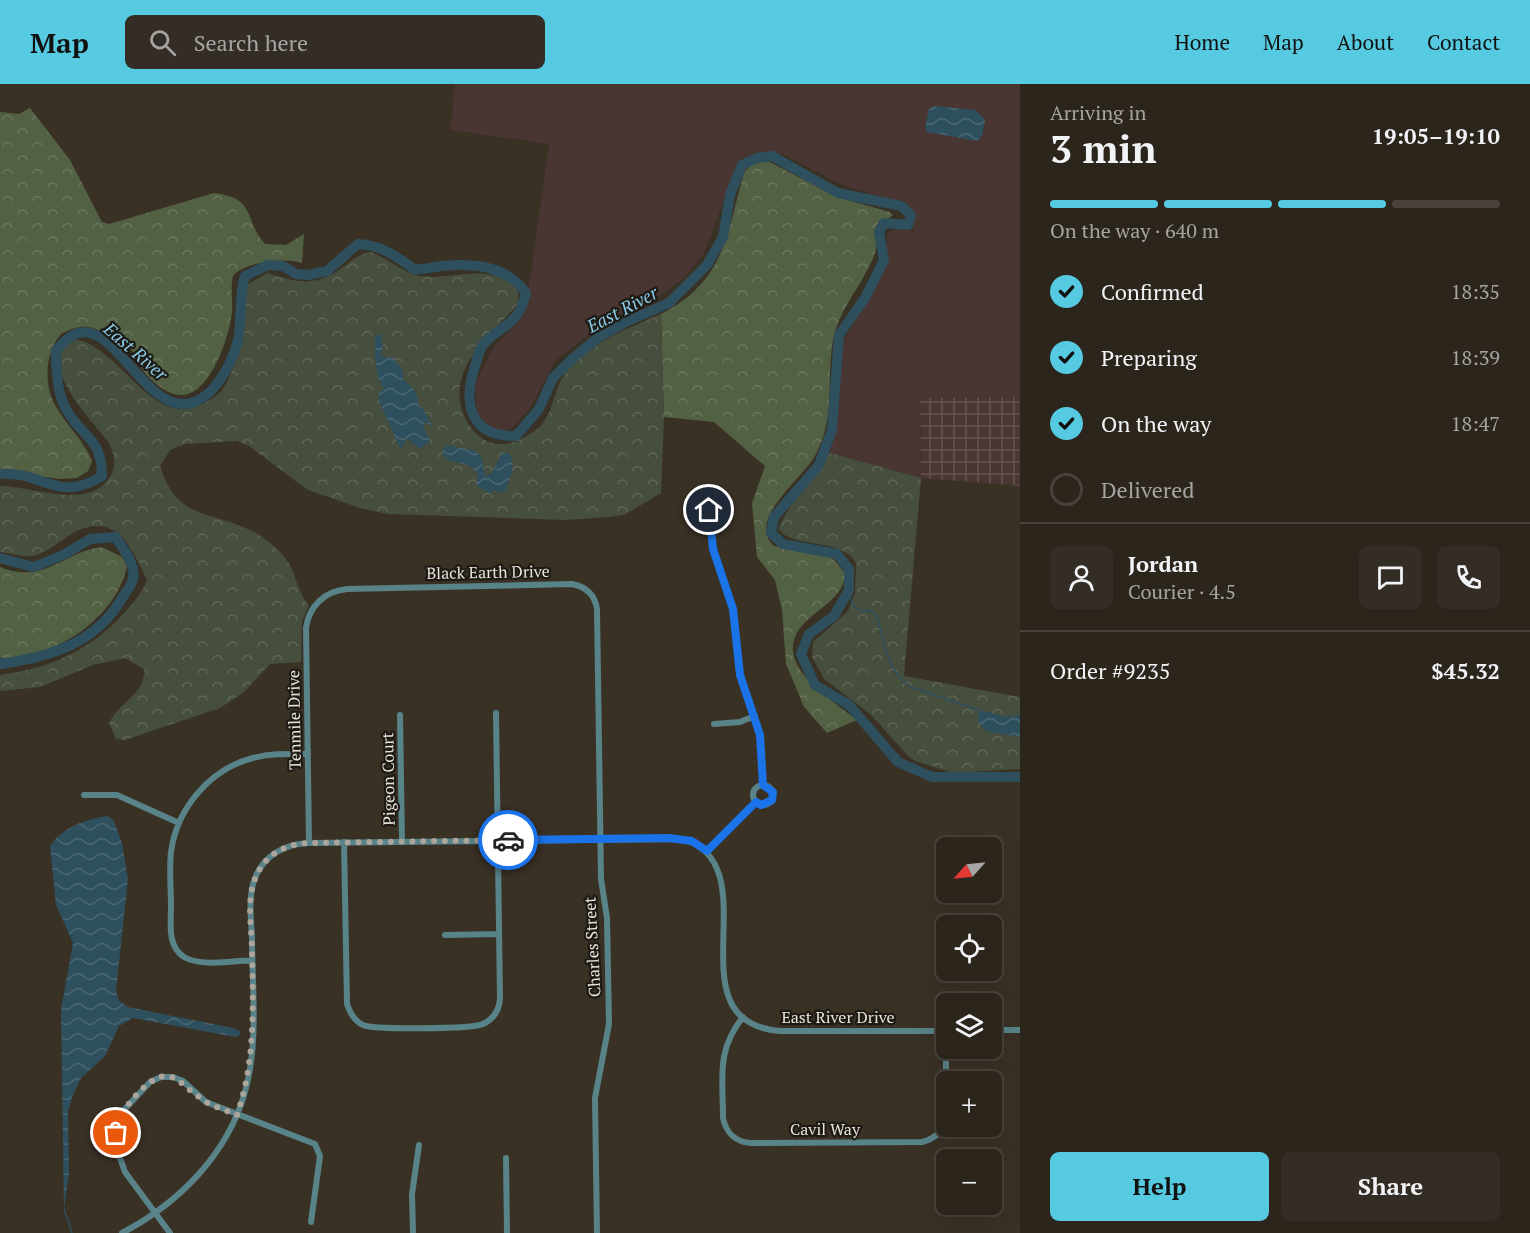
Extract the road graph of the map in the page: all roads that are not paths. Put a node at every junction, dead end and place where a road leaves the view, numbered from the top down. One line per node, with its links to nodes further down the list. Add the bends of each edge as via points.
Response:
1 (708, 498): 6 (street, via 713,549 733,609 740,675)
2 (319, 601): 3 (street, Black Earth Drive, via 330,593 347,589 572,584 588,591 596,604); 8 (street, Tenmile Drive, via 306,628)
3 (598, 659): 13 (street, Charles Street)
4 (496, 713): 14 (street)
5 (400, 715): 16 (street, Pigeon Court)
6 (756, 716): 7 (street); 9 (street)
7 (714, 724)
8 (308, 754): 12 (street, via 265,755 230,767 198,793); 17 (street, Tenmile Drive)
9 (763, 785): 11 (street, via 753,795); 11 (street, via 773,792 772,800 761,805)
10 (84, 795): 12 (street, via 117,795)
11 (756, 802): 18 (street)
12 (179, 823): 21 (street, via 170,863 174,945 186,958 196,961)
13 (601, 838): 14 (street); 18 (street, via 683,838); 36 (street, Charles Street, via 609,1024 595,1098)
14 (498, 840): 16 (street); 19 (street)
15 (344, 842): 16 (street); 17 (street); 19 (street, via 347,1004 355,1020 373,1028 472,1027 491,1020 500,999)
16 (402, 842)
17 (309, 843): 21 (street, via 291,845 274,854 256,877 251,894)
18 (707, 851): 22 (street, via 716,861 722,878 724,984)
19 (499, 934): 20 (street)
20 (445, 935)
21 (252, 960): 27 (street, via 252,1058)
22 (743, 1017): 23 (street, East River Drive, via 761,1028 780,1031); 26 (street, Cavil Way, via 724,1049 723,1118 733,1137 751,1143 922,1142 933,1138 946,1120)
23 (936, 1030)
24 (1002, 1030): 25 (street)
25 (1020, 1030)
26 (946, 1059)
27 (237, 1115): 30 (street, via 209,1162); 30 (street, via 206,1102 183,1082 166,1076 150,1082 127,1105 116,1129 117,1154); 31 (street, via 307,1139 317,1147 320,1156)
28 (420, 1145): 34 (street, via 412,1194)
29 (506, 1158): 35 (street)
30 (155, 1214): 32 (street); 33 (street)
31 (311, 1222)
32 (122, 1233)
33 (170, 1233)
34 (413, 1233)
35 (507, 1233)
36 (597, 1233)

